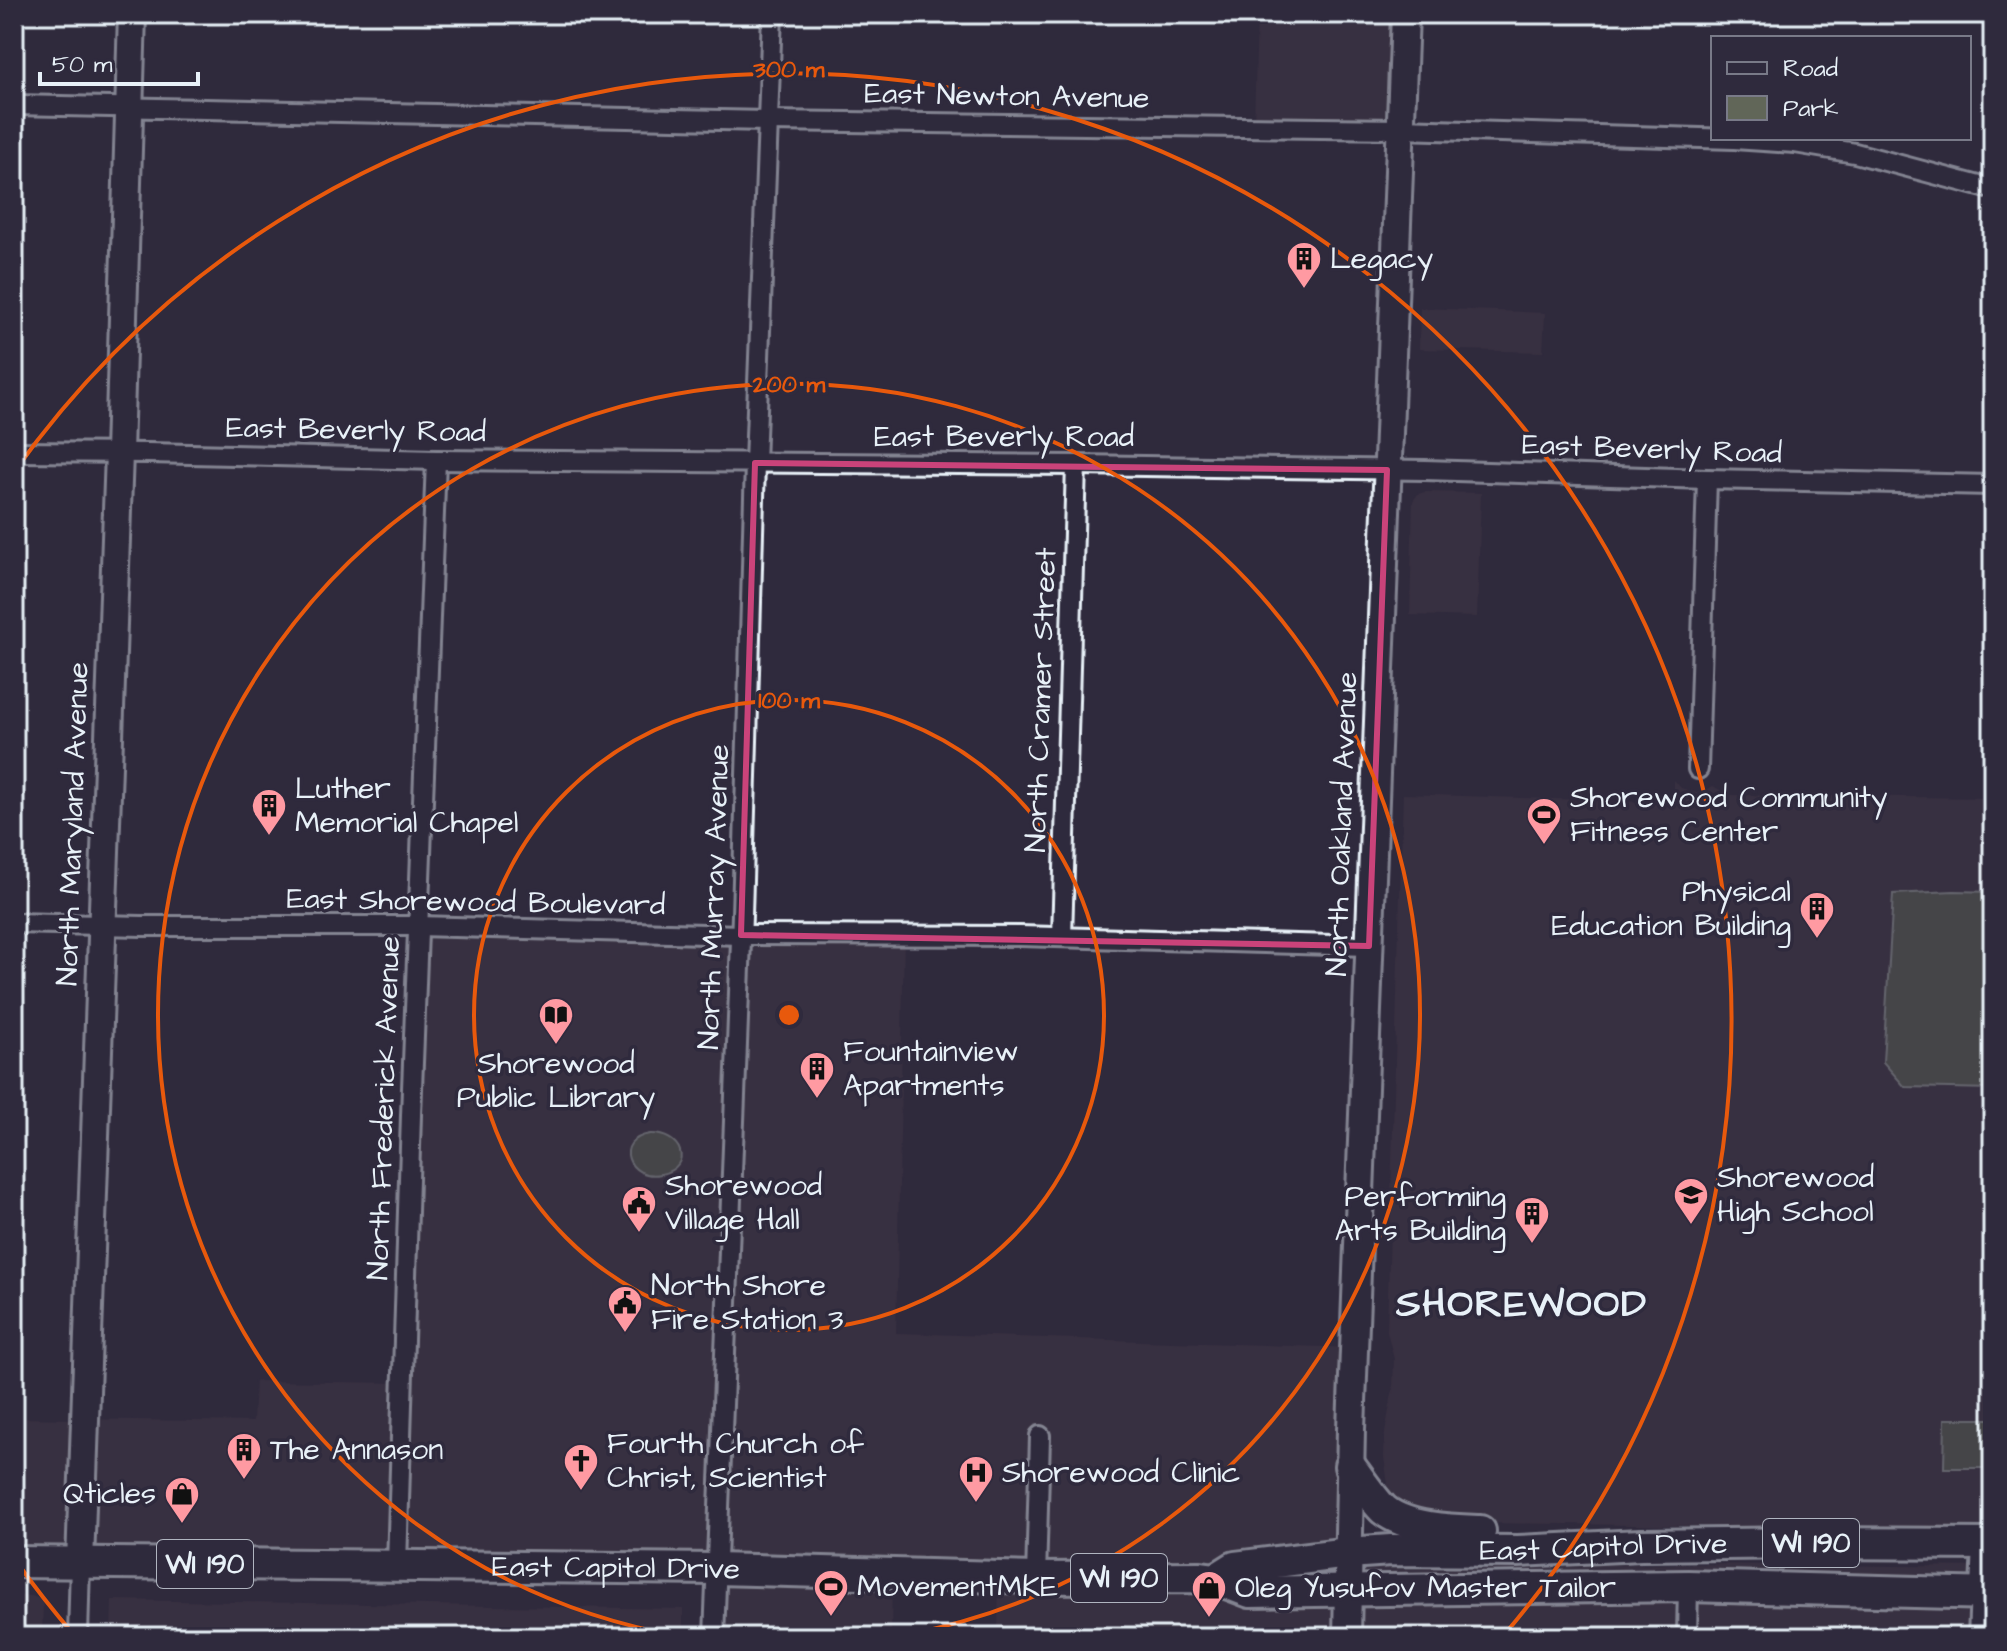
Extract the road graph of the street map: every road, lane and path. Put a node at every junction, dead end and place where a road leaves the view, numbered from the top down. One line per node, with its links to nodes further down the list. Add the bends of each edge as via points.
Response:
1 (132, 14): 5 (main road, North Maryland Avenue)
2 (772, 14): 6 (street, North Murray Avenue)
3 (1405, 14): 7 (main road, North Oakland Avenue)
4 (14, 105): 5 (street, East Newton Avenue)
5 (128, 106): 6 (street, East Newton Avenue); 12 (main road, North Maryland Avenue)
6 (767, 121): 7 (street, East Newton Avenue); 14 (street, North Murray Avenue)
7 (1400, 129): 8 (street, East Newton Avenue); 16 (main road, North Oakland Avenue)
8 (1711, 138)
9 (1749, 140): 10 (street, East Newton Avenue, via 1855,153)
10 (1993, 188)
11 (14, 452): 12 (street, East Beverly Road)
12 (119, 453): 13 (street, East Beverly Road); 21 (main road, North Maryland Avenue)
13 (436, 460): 14 (street, East Beverly Road); 22 (street, North Frederick Avenue)
14 (755, 463): 15 (street, East Beverly Road); 23 (street, North Murray Avenue)
15 (1076, 465): 16 (street, East Beverly Road); 24 (street, North Cramer Street)
16 (1387, 470): 17 (street, East Beverly Road); 25 (main road, North Oakland Avenue)
17 (1707, 479): 18 (street, East Beverly Road); 19 (street)
18 (1993, 485)
19 (1698, 769)
20 (14, 923): 21 (street, East Shorewood Boulevard)
21 (102, 925): 22 (street, East Shorewood Boulevard); 33 (main road, North Maryland Avenue)
22 (418, 926): 23 (street, East Shorewood Boulevard); 34 (street, North Frederick Avenue)
23 (741, 935): 24 (street, East Shorewood Boulevard); 35 (street, North Murray Avenue)
24 (1062, 937): 25 (street, East Shorewood Boulevard)
25 (1369, 946): 27 (main road, North Oakland Avenue)
26 (1040, 1436): 36 (street)
27 (1350, 1466): 30 (main road, via 1384,1510 1426,1527 1601,1534); 31 (main road, North Oakland Avenue)
28 (1882, 1543): 29 (main road, East Capitol Drive / WI 190); 30 (main road, East Capitol Drive / WI 190); 38 (main road, via 1857,1554 1833,1556 1712,1557 1694,1568)
29 (1987, 1544): 40 (street)
30 (1641, 1545): 31 (main road, East Capitol Drive / WI 190)
31 (1348, 1553): 37 (main road, East Capitol Drive / WI 190, via 1235,1567); 39 (main road, North Oakland Avenue)
32 (14, 1562): 33 (main road, East Capitol Drive / WI 190)
33 (80, 1563): 34 (main road, East Capitol Drive / WI 190); 41 (street, North Maryland Avenue)
34 (397, 1565): 35 (main road, East Capitol Drive / WI 190)
35 (716, 1569): 36 (main road, East Capitol Drive / WI 190); 42 (street, North Murray Avenue)
36 (1036, 1578): 37 (main road, East Capitol Drive / WI 190)
37 (1216, 1579): 39 (main road, East Capitol Drive / WI 190, via 1250,1592)
38 (1688, 1586): 39 (main road, East Capitol Drive / WI 190); 40 (main road, East Capitol Drive / WI 190); 44 (street)
39 (1347, 1591): 43 (main road, North Oakland Avenue)
40 (1986, 1594): 45 (street)
41 (78, 1637)
42 (714, 1637)
43 (1347, 1637)
44 (1687, 1637)
45 (1978, 1637)

